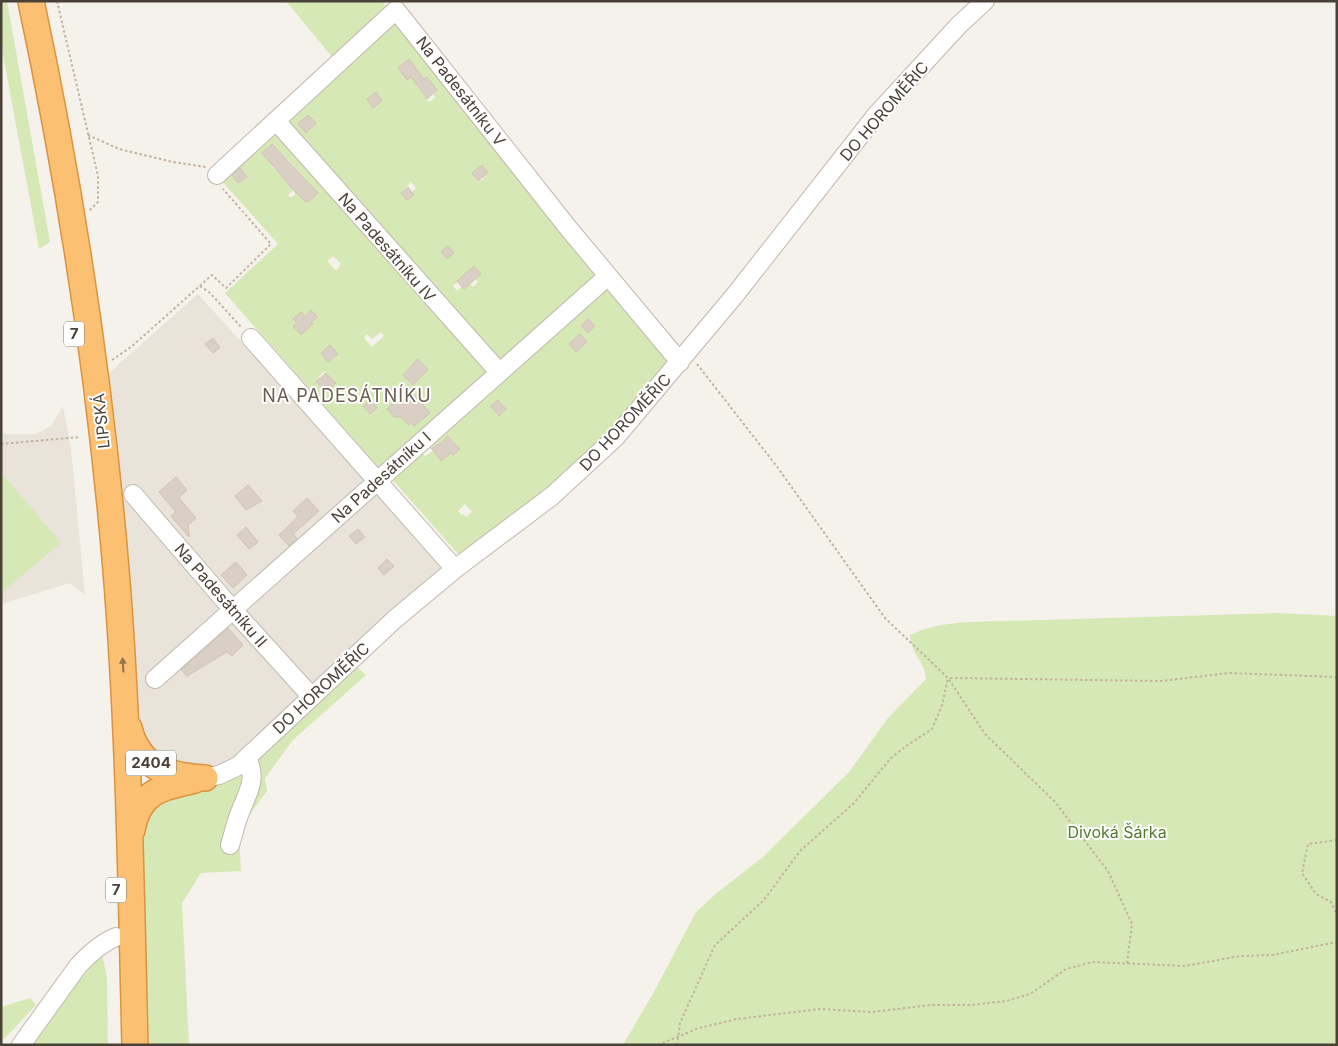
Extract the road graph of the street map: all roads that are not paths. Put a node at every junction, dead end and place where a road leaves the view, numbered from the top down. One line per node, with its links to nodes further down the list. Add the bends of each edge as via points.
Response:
1 (15, 1): 21 (highway, LIPSKÁ / 7, via 53,192 69,292 95,517 111,735)
2 (31, 1): 16 (highway, LIPSKÁ / 7, one-way to 2, via 116,569 95,365 65,172)
3 (985, 1): 8 (street, DO HOROMĚŘIC / 2404, via 877,114)
4 (276, 122): 5 (street, Na Padesátníku Ⅴ); 6 (street, Na Padesátníku Ⅴ, via 396,10); 9 (street, Na Padesátníku Ⅳ)
5 (217, 175)
6 (608, 276): 8 (street, Na Padesátníku Ⅴ); 9 (street, Na Padesátníku Ⅰ)
7 (251, 338): 10 (street)
8 (684, 357): 12 (street, DO HOROMĚŘIC / 2404, via 615,438 552,496)
9 (499, 372): 10 (street, Na Padesátníku Ⅰ)
10 (378, 481): 12 (street); 13 (street, Na Padesátníku Ⅰ)
11 (133, 494): 13 (street, Na Padesátníku Ⅱ)
12 (455, 569): 15 (street, DO HOROMĚŘIC / 2404)
13 (233, 610): 14 (street, Na Padesátníku Ⅰ); 15 (street, Na Padesátníku Ⅱ)
14 (155, 679)
15 (311, 696): 17 (street, DO HOROMĚŘIC / 2404)
16 (126, 713): 18 (highway, 2404, via 133,742 141,756 162,771 182,777); 19 (highway, LIPSKÁ / 7)
17 (247, 758): 18 (street, DO HOROMĚŘIC / 2404, via 238,766); 20 (street, via 253,772 252,783)
18 (205, 778): 19 (highway, 2404, via 164,788 151,795 135,817)
19 (130, 845): 24 (highway, 7)
20 (230, 845)
21 (116, 937): 22 (street, via 89,954 78,966); 23 (highway, 7)
22 (21, 1045)
23 (119, 1045)
24 (135, 1045)

